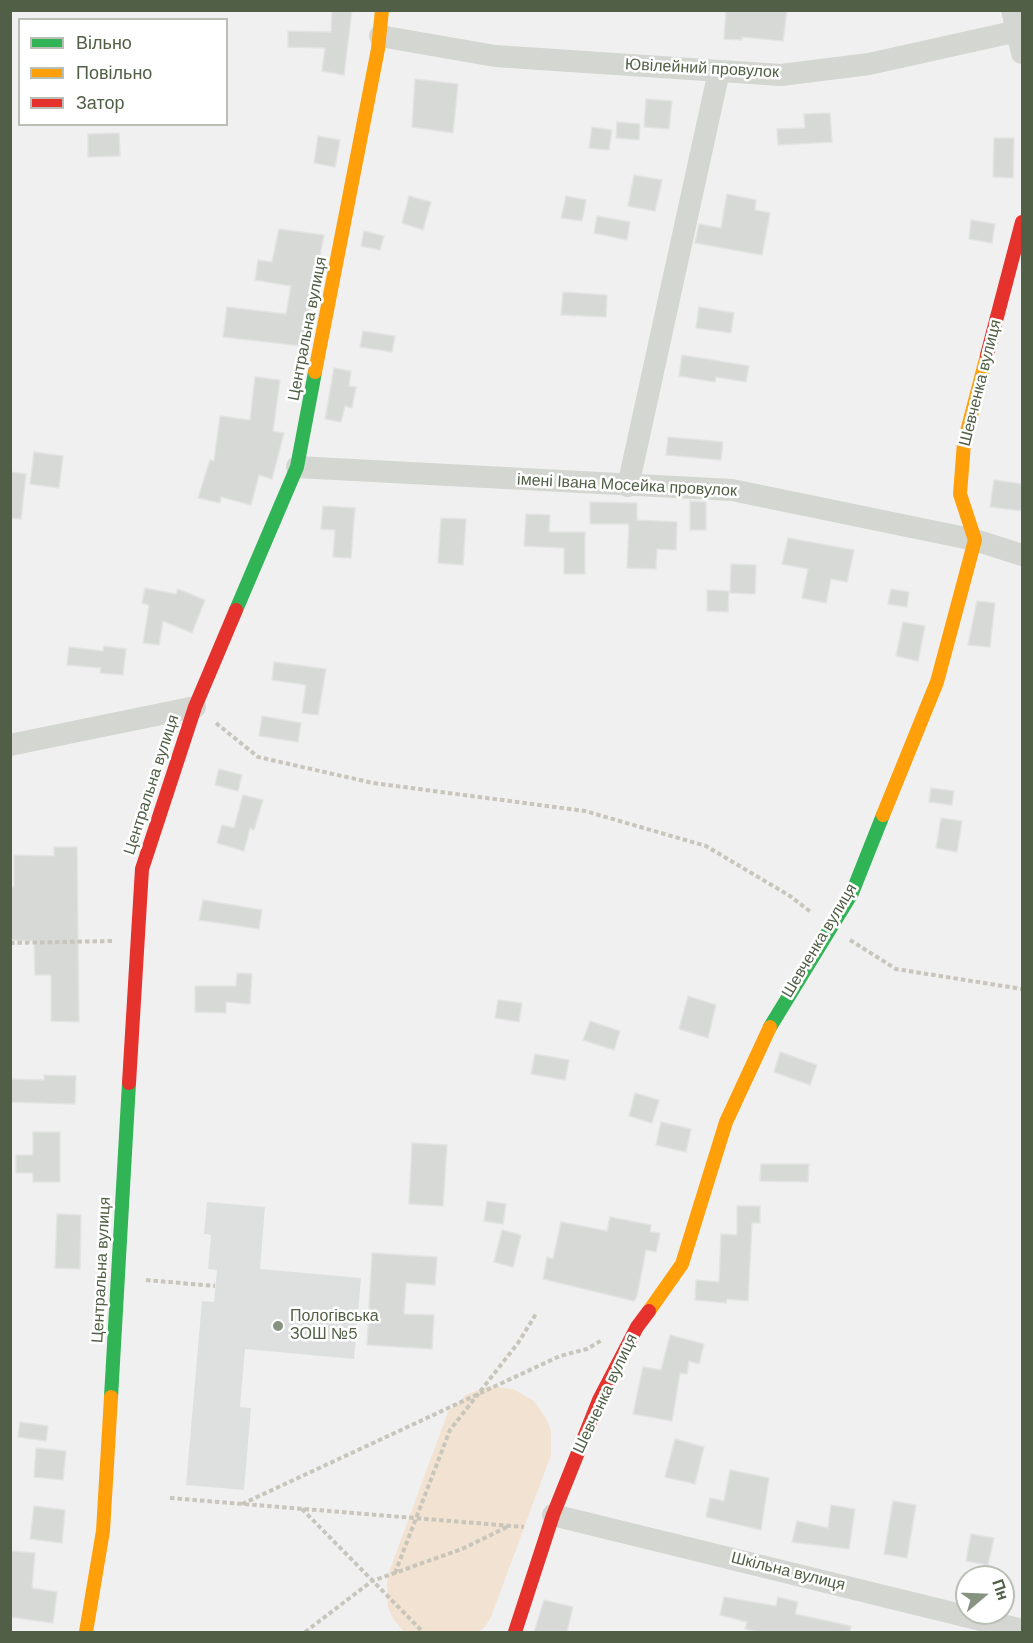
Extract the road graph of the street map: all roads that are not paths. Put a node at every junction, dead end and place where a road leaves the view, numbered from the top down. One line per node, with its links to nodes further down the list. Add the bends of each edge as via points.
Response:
1 (382, 10): 3 (street, Центральна вулиця)
2 (1017, 24): 4 (street); 5 (street, Ювілейний провулок, via 870,64 781,75)
3 (380, 36): 5 (street, Ювілейний провулок, via 495,56); 7 (street, Центральна вулиця)
4 (1023, 53)
5 (719, 71): 8 (street)
6 (1023, 222): 9 (street, Шевченка вулиця, via 964,443 960,494)
7 (297, 467): 8 (street, імені Івана Мосейка провулок); 11 (street, Центральна вулиця)
8 (628, 486): 9 (street, імені Івана Мосейка провулок, via 732,490)
9 (975, 540): 10 (street, імені Івана Мосейка провулок); 13 (street, Шевченка вулиця, via 937,682 852,893 776,1015 726,1122 682,1264 637,1327 610,1379)
10 (1023, 555)
11 (195, 707): 12 (street); 15 (street, Центральна вулиця, via 142,869 103,1530)
12 (10, 745)
13 (551, 1523): 14 (street, Шкільна вулиця); 16 (street, Шевченка вулиця)
14 (1023, 1630)
15 (92, 1632)
16 (514, 1632)

